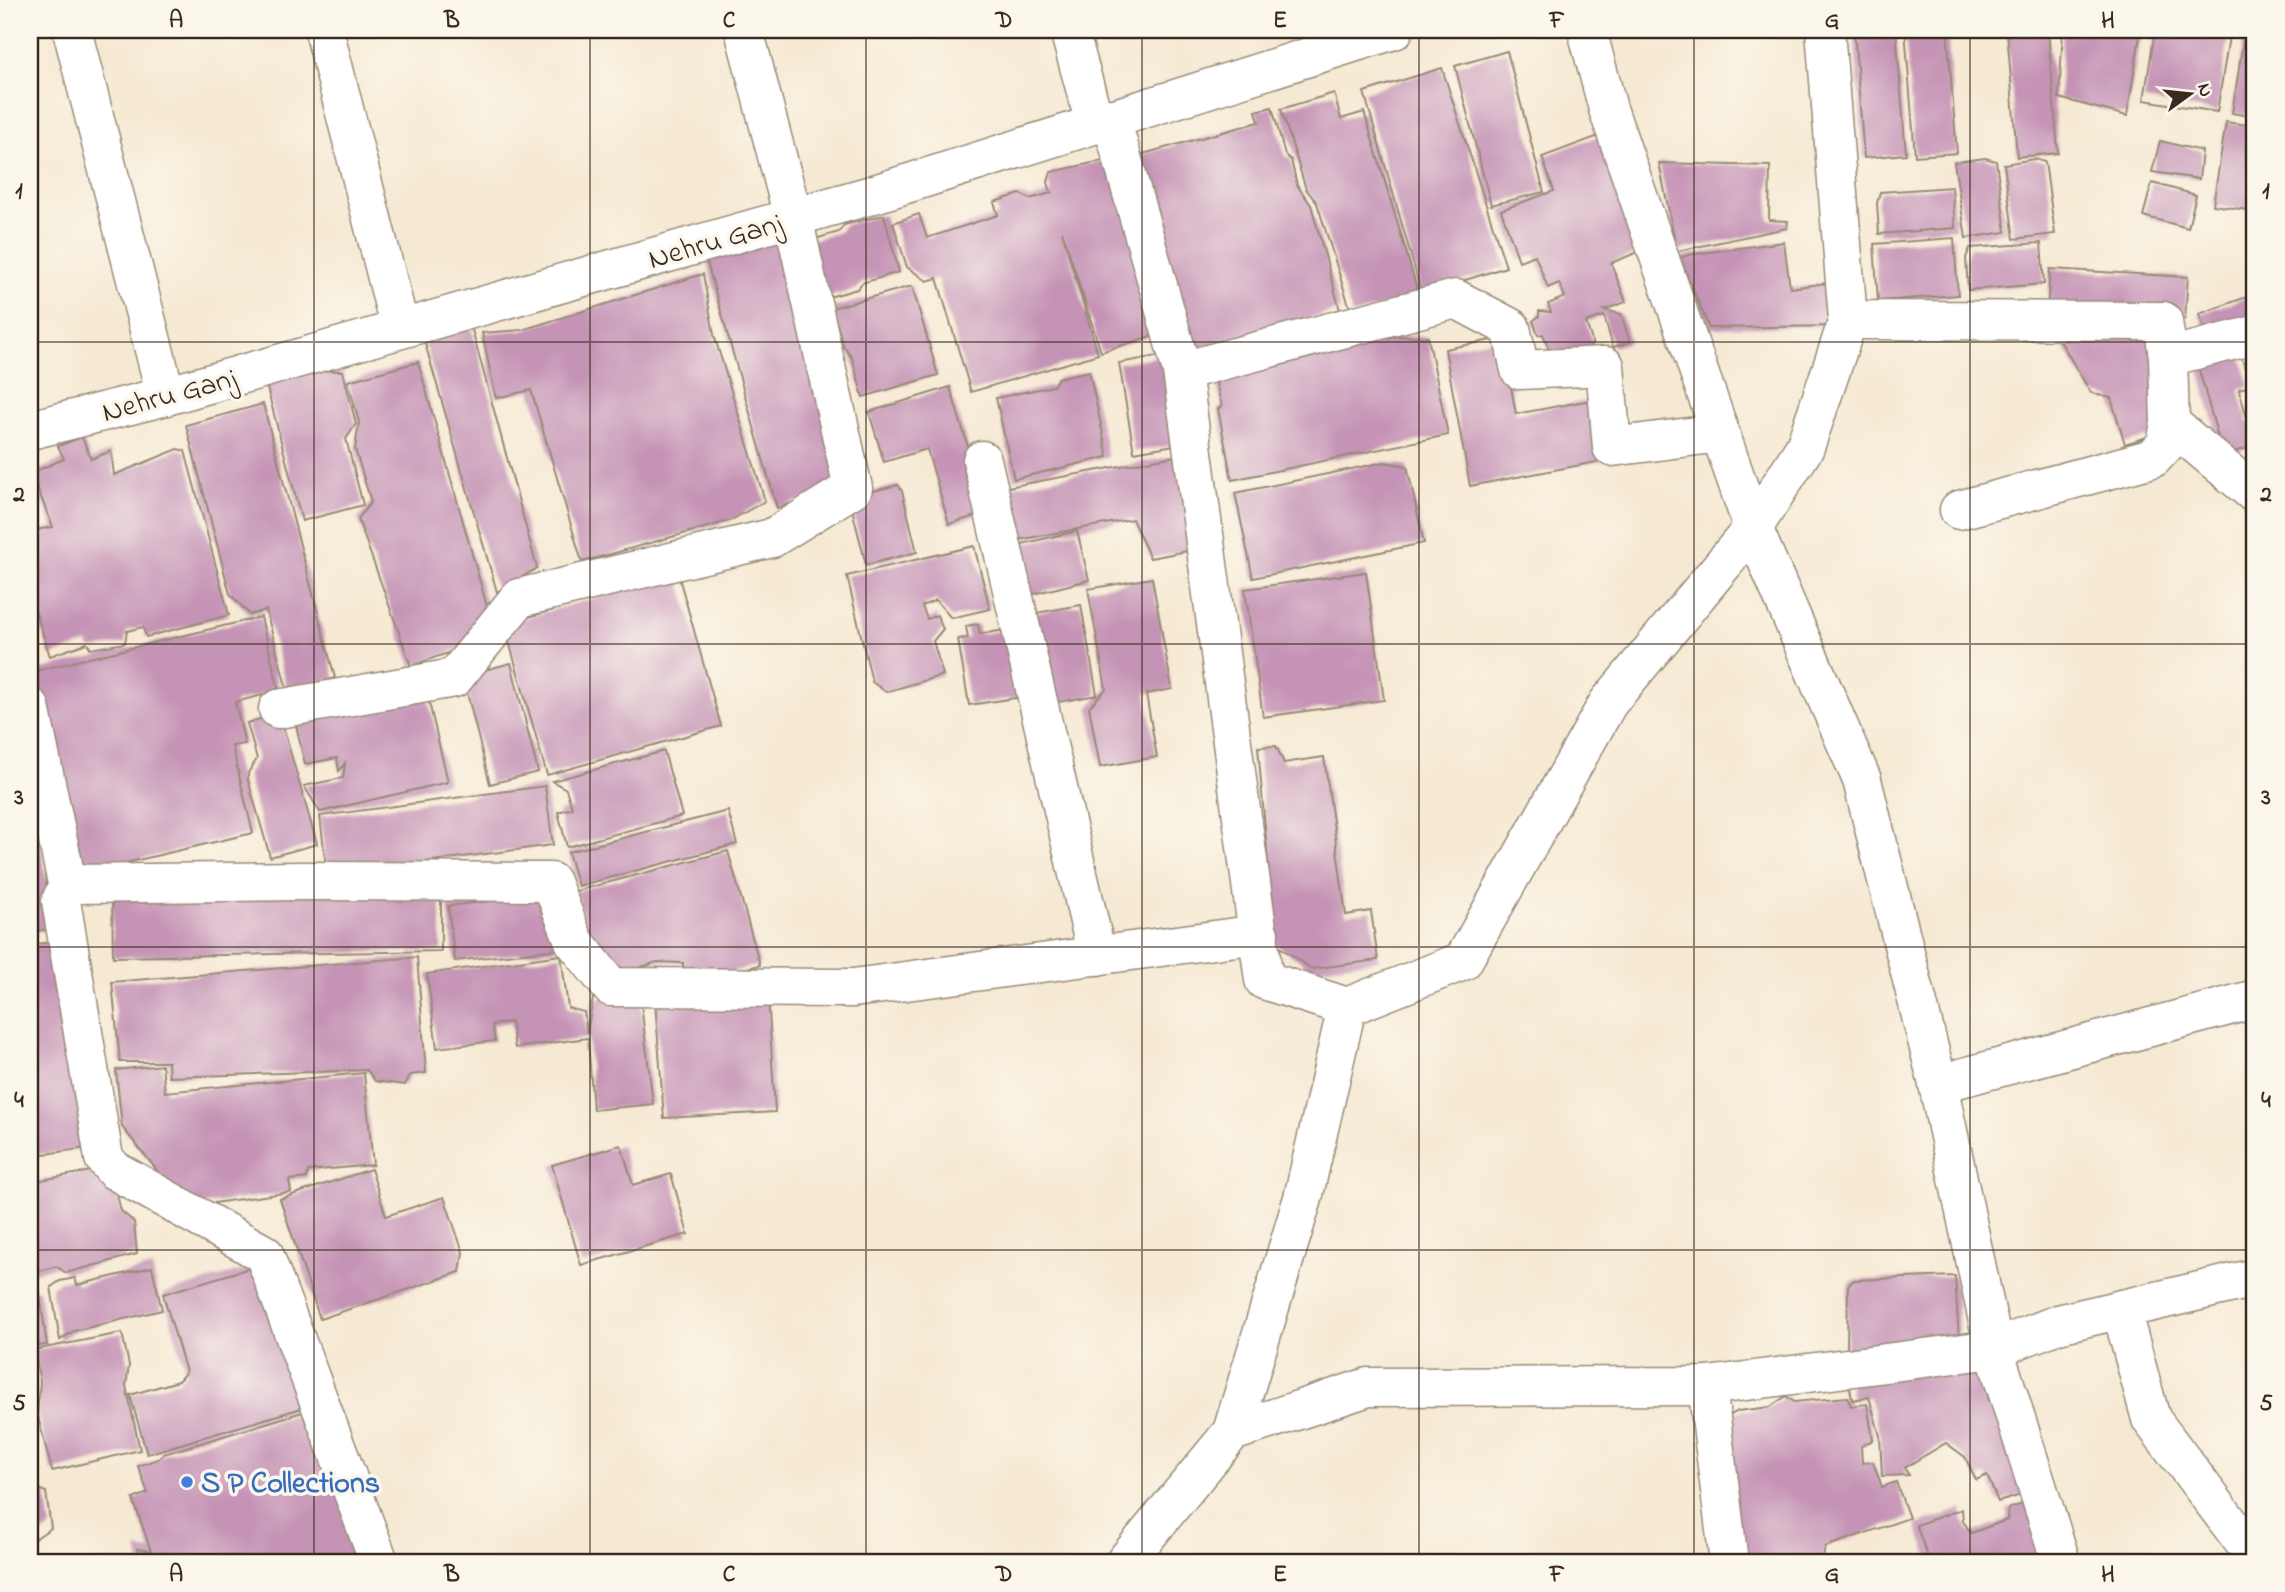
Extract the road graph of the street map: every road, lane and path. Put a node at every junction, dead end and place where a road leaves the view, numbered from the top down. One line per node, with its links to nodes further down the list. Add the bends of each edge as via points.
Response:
1 (72, 30): 15 (street)
2 (324, 30): 11 (street)
3 (744, 30): 9 (street)
4 (1069, 30): 8 (street)
5 (1394, 30): 8 (street, Nehru Ganj)
6 (1587, 30): 18 (street, via 1608,109)
7 (1825, 30): 10 (street)
8 (1103, 121): 9 (street, Nehru Ganj); 14 (street)
9 (793, 217): 11 (street, Nehru Ganj); 24 (street, via 853,488 772,538 519,598 454,678)
10 (1848, 320): 13 (street, via 2162,321); 22 (street, via 1805,447)
11 (400, 329): 15 (street, Nehru Ganj)
12 (2255, 335): 13 (street)
13 (2168, 357): 16 (street)
14 (1182, 371): 18 (street, via 1456,299 1511,328 1520,370 1605,366 1612,447); 26 (street)
15 (166, 396): 17 (street, Nehru Ganj)
16 (2170, 423): 20 (street); 21 (street, via 2165,444 2154,458)
17 (30, 430)
18 (1720, 433): 22 (street)
19 (982, 460): 27 (street)
20 (2255, 494)
21 (1959, 510)
22 (1753, 528): 29 (street, via 1608,704 1463,961); 30 (street, via 1863,780)
23 (30, 707): 25 (street)
24 (278, 709)
25 (68, 888): 27 (street, via 75,884 300,881 551,883 574,941 611,987 853,988); 37 (street, via 61,901 104,1158 114,1170 264,1254)
26 (1259, 934): 27 (street); 29 (street, via 1264,981)
27 (1097, 956)
28 (2255, 999): 30 (street)
29 (1347, 1007): 35 (street, via 1303,1198)
30 (1938, 1084): 33 (street)
31 (2255, 1278): 32 (street)
32 (2121, 1310): 33 (street, via 2058,1324); 36 (street, via 2151,1419)
33 (1994, 1349): 34 (street); 40 (street)
34 (1707, 1386): 35 (street, via 1368,1387); 39 (street)
35 (1232, 1432): 38 (street)
36 (2255, 1557)
37 (379, 1562)
38 (1125, 1562)
39 (1728, 1562)
40 (2061, 1562)

